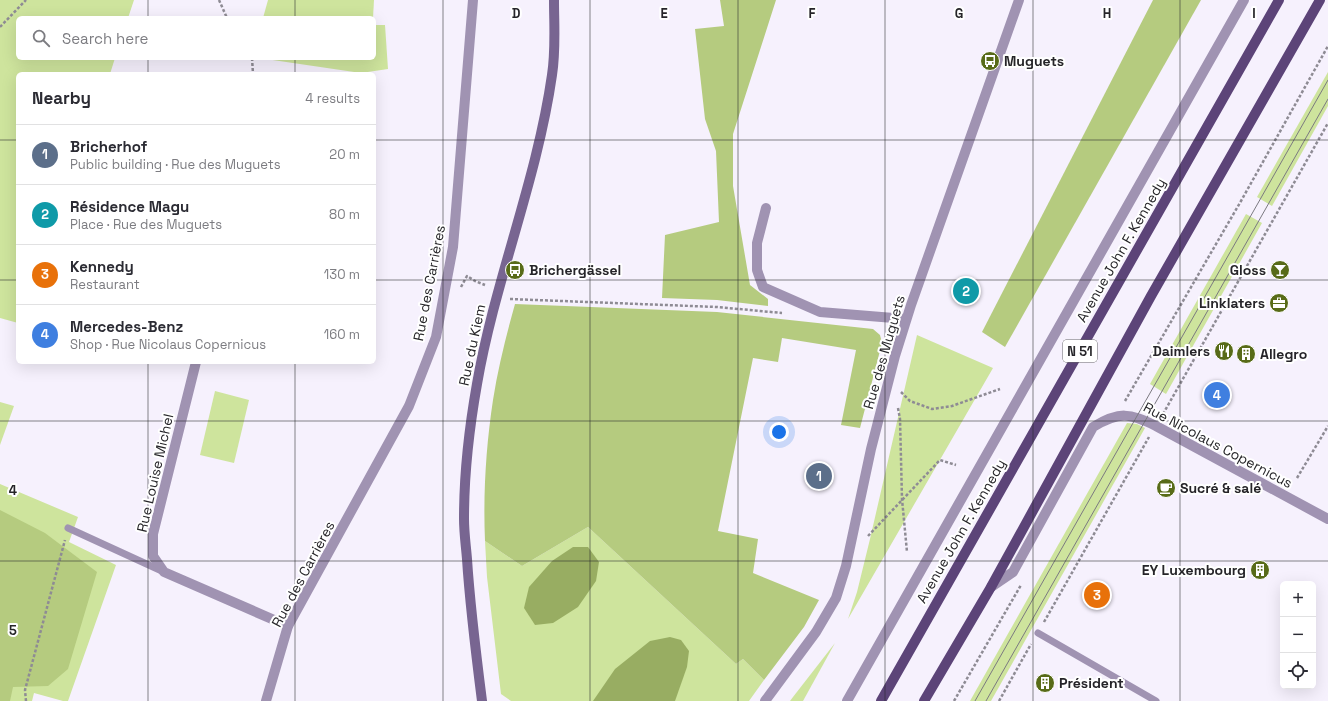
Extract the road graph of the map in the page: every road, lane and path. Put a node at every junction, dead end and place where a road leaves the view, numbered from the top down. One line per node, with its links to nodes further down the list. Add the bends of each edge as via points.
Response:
1 (26, 0): 10 (path)
2 (219, 0): 9 (path)
3 (473, 0): 35 (street, Rue des Carrières, via 453,247 436,338 410,406)
4 (554, 0): 16 (main road, Rue du Kiem, via 554,52 544,118)
5 (1019, 0): 18 (street, Rue des Muguets)
6 (1244, 0): 41 (street, Avenue John F. Kennedy)
7 (1279, 0): 42 (main road, Avenue John F. Kennedy / N 51)
8 (1320, 0): 34 (main road, N 51, via 1151,296)
9 (226, 16)
10 (0, 27)
11 (1328, 46): 23 (path)
12 (252, 60): 13 (path)
13 (253, 72)
14 (766, 208): 18 (street, via 757,243 757,270 763,287 820,312)
15 (460, 289): 16 (path, via 467,276 490,286 487,295)
16 (497, 297): 17 (path, via 515,300 717,307); 39 (main road, Rue du Kiem, via 477,382 470,430 464,520 469,594)
17 (787, 313)
18 (906, 319): 40 (street, Rue des Muguets, via 871,449 846,566 836,598 816,632)
19 (196, 364): 32 (street, Rue Louise Michel, via 154,534 153,556)
20 (898, 388): 21 (path, via 910,401 932,408 952,406)
21 (1000, 388)
22 (897, 406): 27 (path, via 900,419)
23 (1116, 416): 28 (street, Rue Nicolaus Copernicus, via 1136,417); 34 (street, Rue Nicolaus Copernicus, via 1093,427 1012,572)
24 (1328, 426): 26 (path)
25 (956, 465): 27 (path, via 940,460)
26 (1297, 478)
27 (902, 498): 30 (path); 31 (path)
28 (1328, 519)
29 (68, 528): 32 (lane); 37 (path, via 25,690)
30 (865, 539)
31 (907, 552)
32 (164, 572): 35 (street)
33 (1024, 579): 44 (path)
34 (991, 586): 43 (main road, N 51)
35 (288, 626): 38 (street, Rue des Carrières)
36 (1038, 633): 45 (lane)
37 (26, 701)
38 (266, 701)
39 (482, 701)
40 (765, 701)
41 (847, 701)
42 (881, 701)
43 (924, 701)
44 (954, 701)
45 (1156, 701)

